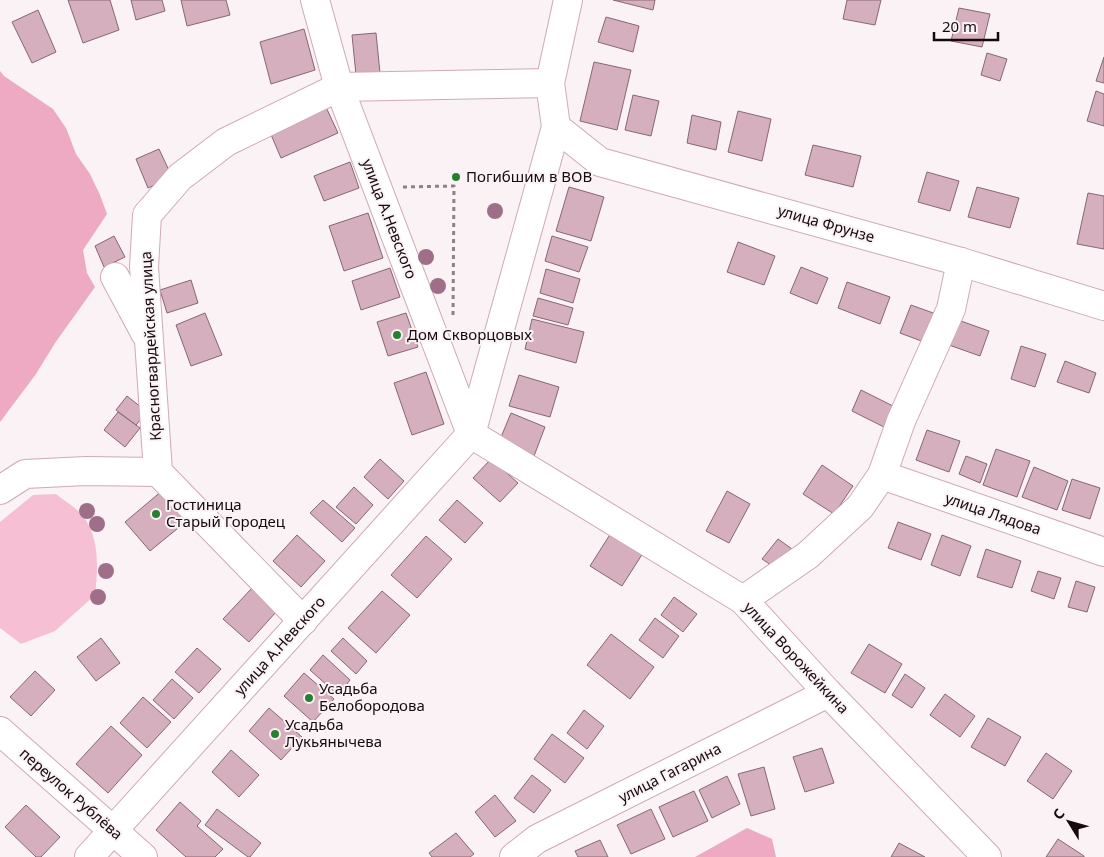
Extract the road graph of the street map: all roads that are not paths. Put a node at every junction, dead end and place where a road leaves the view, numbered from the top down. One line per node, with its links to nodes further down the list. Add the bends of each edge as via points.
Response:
1 (315, 0): 4 (street, улица А.Невского)
2 (568, 0): 3 (street, улица А.Невского)
3 (550, 83): 4 (street); 5 (street, улица А.Невского)
4 (339, 87): 9 (street, Красногвардейская улица, via 226,142 180,177 147,215 144,267); 10 (street, улица А.Невского)
5 (556, 127): 6 (street, улица Фрунзе, via 600,162); 10 (street, улица А.Невского)
6 (961, 262): 8 (street, улица Фрунзе); 12 (street, via 951,309 901,421)
7 (115, 278): 9 (street)
8 (1104, 305)
9 (148, 339): 11 (street, Красногвардейская улица)
10 (471, 434): 15 (street, улица Ворожейкина); 16 (street, улица А.Невского)
11 (158, 472): 13 (street, via 25,474); 16 (street)
12 (882, 475): 14 (street, улица Лядова); 15 (street, via 860,507 808,555)
13 (0, 490)
14 (1104, 552)
15 (743, 600): 17 (street, улица Ворожейкина)
16 (303, 621): 19 (street, улица А.Невского)
17 (828, 693): 22 (street, улица Гагарина, via 538,840); 23 (street, улица Ворожейкина)
18 (0, 731): 19 (street, переулок Рублёва)
19 (114, 832): 20 (street, улица А.Невского); 21 (street, переулок Рублёва)
20 (89, 857)
21 (143, 857)
22 (514, 857)
23 (987, 857)

